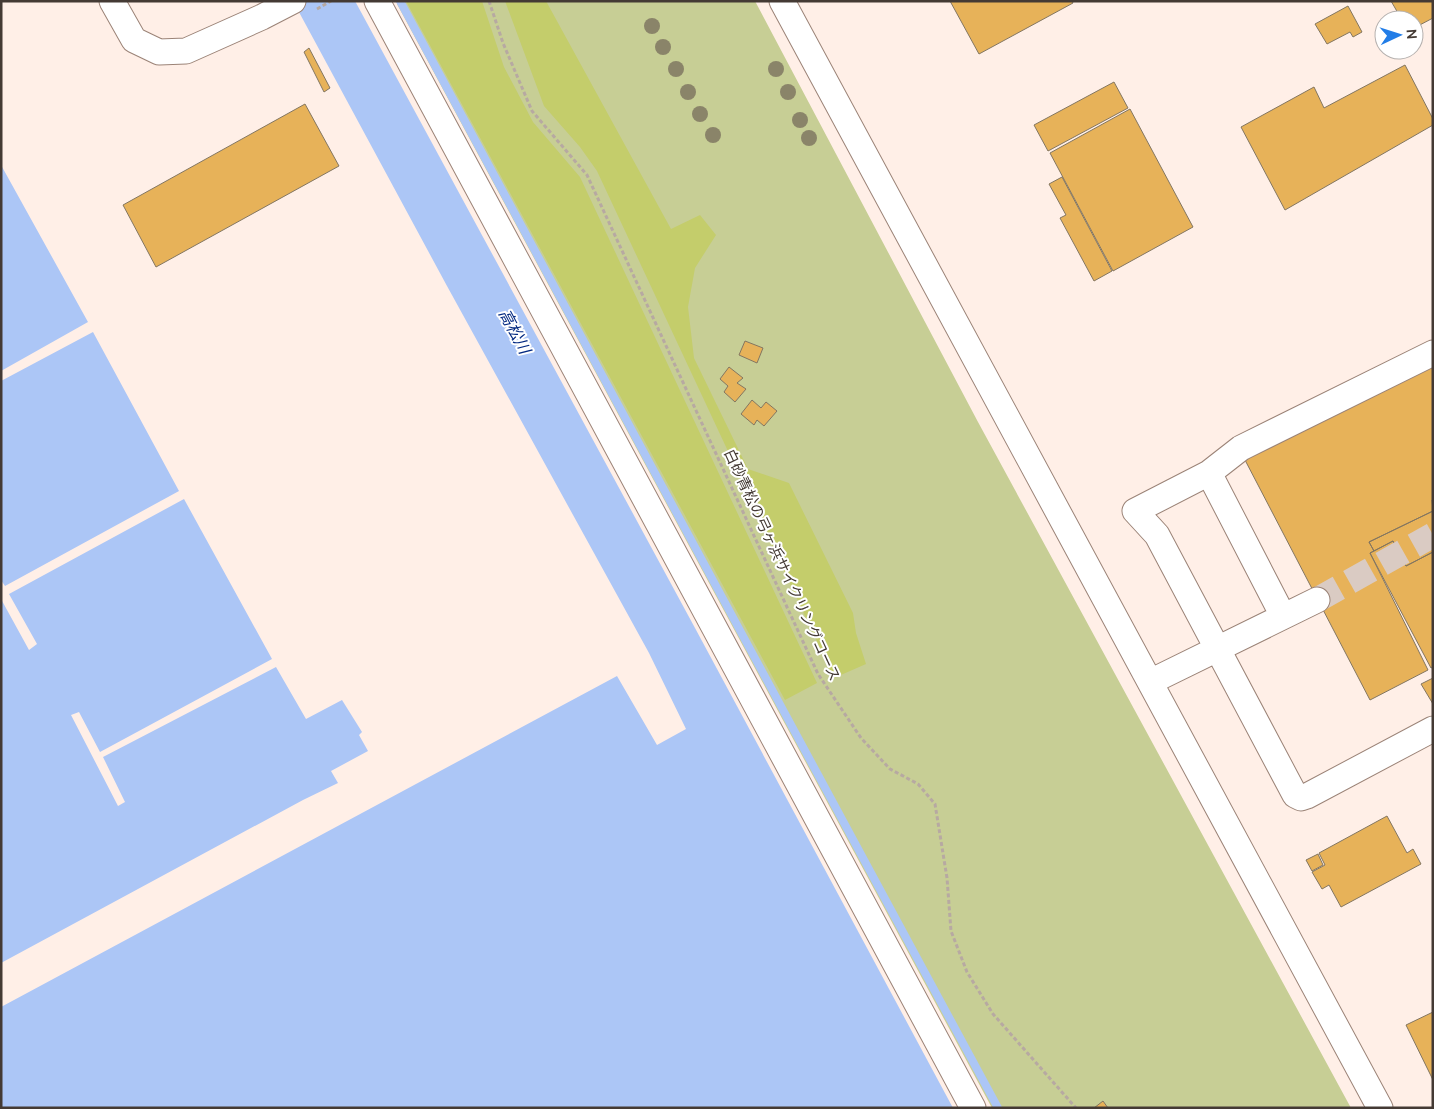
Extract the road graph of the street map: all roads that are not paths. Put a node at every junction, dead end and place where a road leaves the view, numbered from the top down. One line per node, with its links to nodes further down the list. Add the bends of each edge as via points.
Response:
1 (112, 1): 2 (street, via 134,40 159,52 186,51)
2 (293, 1)
3 (377, 1): 12 (street)
4 (782, 1): 10 (street)
5 (1433, 352): 6 (street, via 1241,448)
6 (1209, 473): 8 (street); 9 (street, via 1135,512 1157,535)
7 (1317, 600): 8 (street)
8 (1283, 616): 9 (street)
9 (1217, 649): 10 (street); 11 (street, via 1295,795 1301,798)
10 (1150, 682): 13 (street)
11 (1433, 729)
12 (973, 1108)
13 (1380, 1108)

